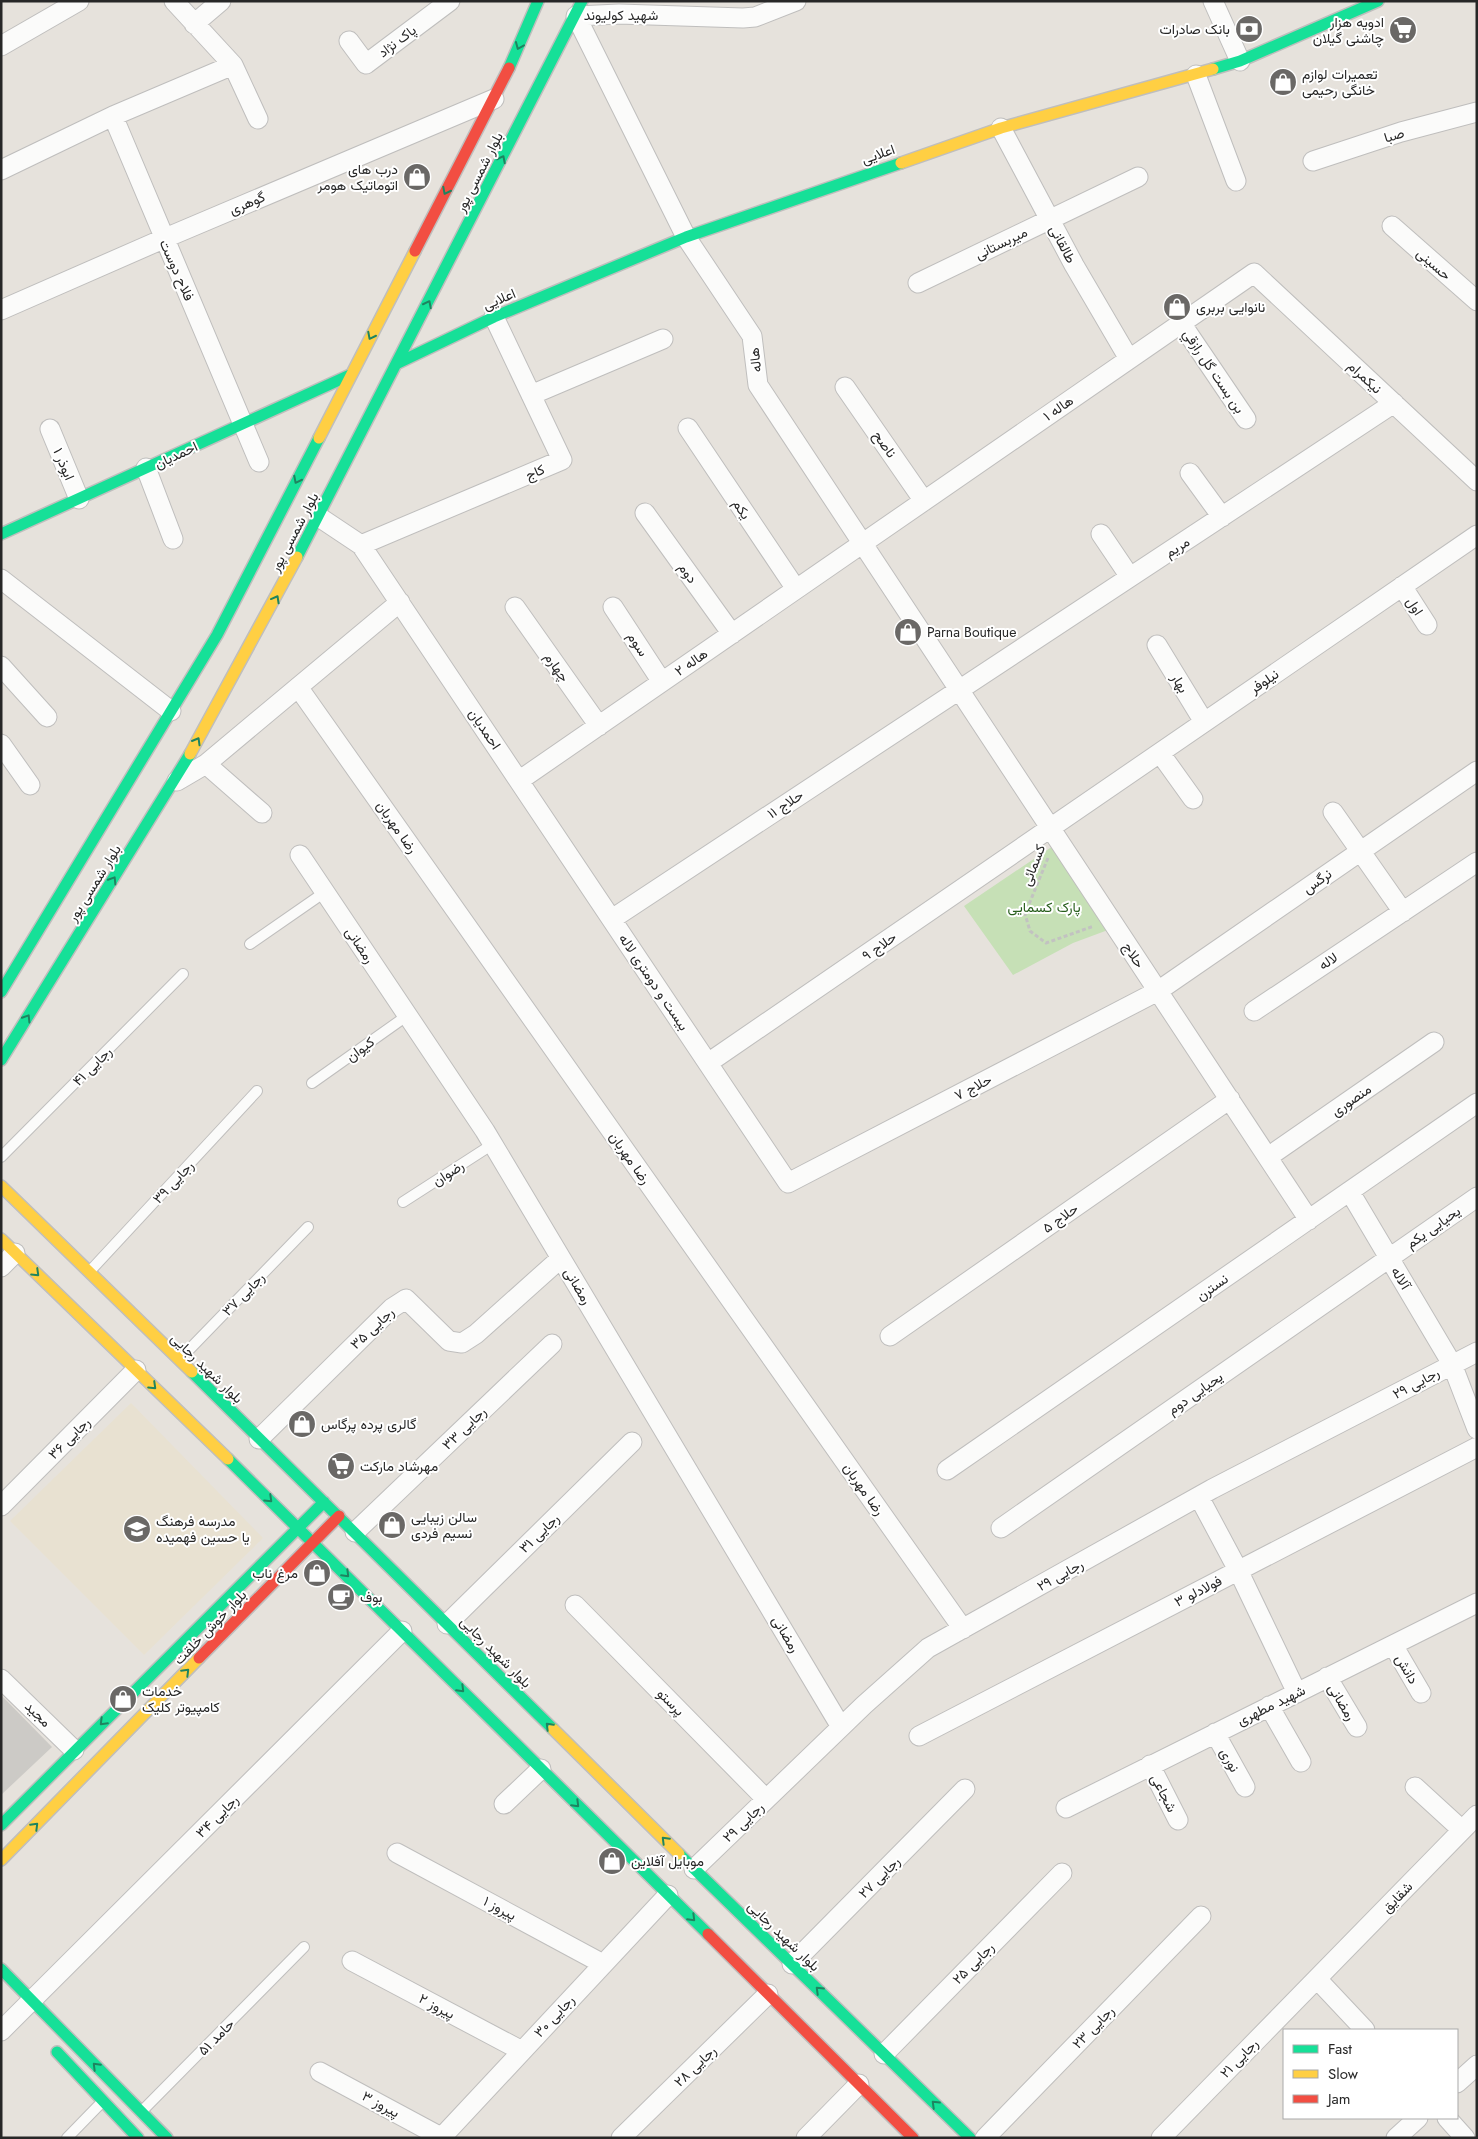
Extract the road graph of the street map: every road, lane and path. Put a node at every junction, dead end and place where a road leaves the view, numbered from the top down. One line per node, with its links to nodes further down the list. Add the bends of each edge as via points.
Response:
1 (79, 1): 17 (street)
2 (174, 1): 15 (street)
3 (221, 1): 15 (street)
4 (450, 1): 16 (street, پاک نژاد, via 366,64)
5 (630, 1): 13 (street, شهید کولیوند)
6 (734, 1): 14 (street)
7 (796, 1): 14 (street, شهید کولیوند, via 755,18)
8 (1213, 1): 18 (street)
9 (1378, 1): 11 (main road, اعلایی)
10 (537, 2): 21 (main road, بلوار شمسی پور, one-way to 21)
11 (1347, 7): 18 (main road, اعلایی)
12 (579, 8): 13 (street, شهید کولیوند); 32 (street, هاله); 42 (main road, بلوار شمسی پور, one-way to 12)
13 (665, 15): 14 (street, شهید کولیوند)
14 (743, 18)
15 (194, 24): 19 (street)
16 (349, 41)
17 (1, 46)
18 (1240, 61): 20 (main road, اعلایی)
19 (233, 64): 23 (street); 24 (street)
20 (1196, 75): 25 (main road, اعلایی); 29 (street)
21 (494, 98): 33 (street, گوهری); 43 (main road, بلوار شمسی پور, one-way to 43)
22 (1477, 112): 26 (street, صبا, via 1401,132)
23 (113, 116): 27 (street); 33 (street, فلاح دوست)
24 (258, 119)
25 (1001, 128): 30 (street, طالقانی); 32 (main road, اعلایی)
26 (1313, 161)
27 (1, 170)
28 (1138, 178): 30 (street, میربستانی)
29 (1236, 181)
30 (1050, 220): 35 (street, میربستانی); 41 (street, طالقانی)
31 (1392, 226): 36 (street, حسینی)
32 (686, 237): 38 (main road, اعلایی); 64 (street, هاله, via 752,336 758,385)
33 (163, 239): 37 (street, گوهری); 48 (street, فلاح دوست)
34 (1254, 273): 39 (street, هاله ۱); 46 (street, نیکمرام)
35 (918, 283)
36 (1477, 301)
37 (1, 310)
38 (494, 317): 42 (main road, اعلایی); 45 (street, کاج)
39 (1181, 323): 41 (street, هاله ۱); 47 (street, بن بست گل رازقي)
40 (663, 339): 45 (street)
41 (1129, 358): 56 (street, هاله ۱)
42 (398, 363): 58 (main road, بلوار شمسی پور)
43 (350, 375): 48 (main road, احمدیان); 80 (main road, بلوار شمسی پور, one-way to 80, via 217,636)
44 (846, 387): 56 (street, ناصح)
45 (531, 395): 65 (street, کاج, via 562,460)
46 (1394, 403): 54 (street, نیکمرام); 59 (street, مریم)
47 (1246, 419)
48 (244, 424): 51 (street, فلاح دوست); 52 (main road, احمدیان)
49 (688, 428): 69 (street, یکم)
50 (50, 429): 55 (street, ابوذر ۱)
51 (260, 462)
52 (146, 468): 55 (main road, احمدیان); 63 (street)
53 (1190, 473): 59 (street)
54 (1477, 482)
55 (79, 499): 60 (main road, احمدیان)
56 (924, 501): 64 (street, هاله ۱)
57 (645, 513): 74 (street, دوم)
58 (319, 517): 65 (street, احمدیان); 89 (main road, بلوار شمسی پور, one-way to 58)
59 (1222, 517): 66 (street, مریم)
60 (1, 534)
61 (1102, 534): 66 (street)
62 (1477, 535): 68 (street, نیلوفر)
63 (173, 539)
64 (862, 544): 69 (street, هاله ۲); 79 (street, هاله)
65 (362, 545): 70 (street, احمدیان)
66 (1130, 577): 79 (street, مریم)
67 (1, 579): 80 (street)
68 (1402, 586): 73 (street, اول); 82 (street, نیلوفر)
69 (796, 589): 74 (street, هاله ۲)
70 (400, 602): 78 (street); 88 (street, احمدیان)
71 (515, 607): 83 (street, چهارم)
72 (613, 607): 77 (street, سوم)
73 (1427, 625)
74 (732, 634): 77 (street, هاله ۲)
75 (1157, 645): 82 (street, بهار)
76 (1, 666): 81 (street)
77 (662, 682): 83 (street, هاله ۲)
78 (298, 687): 86 (street); 154 (street, رضا مهربان)
79 (959, 690): 94 (street, حلاج); 100 (street, حلاج ۱۱)
80 (171, 711): 105 (main road, بلوار شمسی پور)
81 (47, 717)
82 (1204, 722): 85 (street, نیلوفر)
83 (599, 726): 88 (street, هاله ۲)
84 (1, 744): 90 (street)
85 (1160, 753): 91 (street); 94 (street, نیلوفر)
86 (206, 764): 89 (street); 93 (street)
87 (1477, 771): 95 (street, نرگس)
88 (520, 780): 100 (street, بیست و دومتری لاله)
89 (174, 783): 109 (main road, بلوار شمسی پور, one-way to 89)
90 (30, 785)
91 (1193, 799)
92 (1333, 812): 95 (street)
93 (262, 813)
94 (1053, 832): 101 (street, حلاج); 101 (path, کسمائی, via 1026,914 1030,931 1046,943); 110 (street, حلاج ۹)
95 (1359, 852): 99 (street); 104 (street, نرگس)
96 (300, 855): 98 (street, رمضانی)
97 (1477, 862): 99 (street, لاله)
98 (325, 892): 102 (lane); 107 (street, رمضانی)
99 (1403, 912): 106 (street, لاله)
100 (612, 918): 110 (street, بیست و دومتری لاله)
101 (1111, 920): 104 (street, حلاج)
102 (250, 944)
103 (183, 974): 116 (lane, رجایی ۴۱)
104 (1158, 991): 113 (street, حلاج); 118 (street, حلاج ۷)
105 (1, 992)
106 (1254, 1011)
107 (408, 1015): 111 (lane, کیوان); 115 (street, رمضانی)
108 (1434, 1042): 117 (street, منصوری)
109 (1, 1060)
110 (708, 1063): 118 (street, بیست و دومتری لاله)
111 (312, 1083)
112 (257, 1091): 130 (lane, رجایی ۳۹)
113 (1230, 1099): 117 (street, حلاج); 131 (street, حلاج ۵)
114 (1477, 1103): 120 (street, نسترن)
115 (493, 1144): 122 (lane, رضوان); 127 (street, رمضانی)
116 (1, 1157)
117 (1268, 1157): 123 (street, حلاج)
118 (788, 1183)
119 (1, 1186): 130 (main road, بلوار شهید رجایی)
120 (1350, 1192): 123 (street, نسترن); 128 (street, آلاله)
121 (1477, 1197): 128 (street, یحیایی یکم)
122 (403, 1202)
123 (1309, 1220): 141 (street, نسترن)
124 (308, 1227): 134 (lane, رجایی ۳۷)
125 (1, 1239): 126 (main road)
126 (15, 1253): 129 (street); 136 (main road, one-way to 136)
127 (561, 1258): 138 (street, رجایی ۳۵, via 462,1343 449,1341 406,1300 392,1308); 162 (street, رمضانی)
128 (1389, 1258): 135 (street, آلاله); 147 (street, یحیایی دوم)
129 (1, 1267)
130 (88, 1273): 134 (main road, بلوار شهید رجایی)
131 (890, 1336)
132 (552, 1344): 148 (street, رجایی ۳۳)
133 (1477, 1352): 135 (street, رجایی ۲۹)
134 (178, 1361): 138 (main road, بلوار شهید رجایی)
135 (1452, 1364): 137 (street, آلاله); 142 (street, رجایی ۲۹)
136 (136, 1370): 144 (street, رجایی ۳۶); 146 (main road, one-way to 146)
137 (1477, 1429)
138 (259, 1439): 143 (main road, بلوار شهید رجایی)
139 (632, 1442): 153 (street, رجایی ۳۱)
140 (1477, 1447): 150 (street, فولادلو ۳)
141 (947, 1470)
142 (1199, 1497): 150 (street); 154 (street, رجایی ۲۹)
143 (324, 1502): 145 (main road, بلوار شهید رجایی); 146 (main road, بلوار خوش خلقت)
144 (1, 1506)
145 (339, 1516): 148 (main road, بلوار شهید رجایی); 149 (main road, بلوار خوش خلقت)
146 (299, 1528): 149 (main road); 166 (main road, بلوار خوش خلقت, one-way to 166)
147 (1001, 1528)
148 (355, 1532): 153 (main road, بلوار شهید رجایی)
149 (314, 1542): 155 (main road, one-way to 155); 181 (main road, بلوار خوش خلقت, one-way to 149)
150 (1238, 1570): 159 (street); 165 (street, فولادلو ۳)
151 (1477, 1603): 156 (street, شهید مطهری)
152 (575, 1605): 173 (street, پرستو)
153 (447, 1624): 182 (main road, بلوار شهید رجایی, one-way to 153)
154 (963, 1629): 162 (street, رجایی ۲۹, via 928,1648)
155 (402, 1631): 169 (main road, one-way to 169); 193 (street, رجایی ۳۴)
156 (1392, 1645): 157 (street, شهید مطهری); 160 (street, دانش)
157 (1327, 1677): 159 (street, شهید مطهری); 163 (street, رمضانی)
158 (1, 1679): 166 (street, مجید)
159 (1297, 1693): 161 (street, شهید مطهری)
160 (1421, 1693)
161 (1269, 1706): 164 (street, شهید مطهری); 167 (street)
162 (841, 1727): 173 (street, رجایی ۲۹)
163 (1357, 1727)
164 (1215, 1733): 168 (street, شهید مطهری); 171 (street, نوری)
165 (919, 1736)
166 (74, 1750): 178 (main road, بلوار خوش خلقت)
167 (1301, 1762)
168 (1150, 1765): 175 (street, شهید مطهری); 177 (street, شجاعی)
169 (541, 1769): 174 (street); 184 (main road, one-way to 184)
170 (1415, 1786): 179 (street)
171 (1245, 1788)
172 (966, 1789): 189 (street, رجایی ۲۷)
173 (766, 1799): 182 (street, رجایی ۲۹)
174 (504, 1804)
175 (1066, 1808)
176 (1477, 1815): 179 (street, شقایق)
177 (1178, 1820)
178 (1, 1825)
179 (1462, 1830): 191 (street, شقایق)
180 (396, 1853): 188 (street, پیروز ۱)
181 (1, 1860)
182 (694, 1869): 189 (main road, بلوار شهید رجایی)
183 (1062, 1873): 198 (street, رجایی ۲۵)
184 (668, 1895): 188 (street, رجایی ۳۰); 192 (main road, one-way to 192)
185 (1201, 1916): 217 (street, رجایی ۲۳)
186 (304, 1947): 205 (lane, حامد ۵۱)
187 (352, 1961): 197 (street, پیروز ۲)
188 (603, 1964): 197 (street, رجایی ۳۰)
189 (792, 1964): 198 (main road, بلوار شهید رجایی, one-way to 189)
190 (1, 1970): 193 (main road)
191 (1317, 1979): 194 (street); 218 (street, رجایی ۲۱)
192 (768, 1994): 202 (main road); 213 (street, رجایی ۲۸)
193 (23, 2010): 195 (street, رجایی ۳۴); 203 (main road, one-way to 193)
194 (1364, 2029)
195 (1, 2031)
196 (46, 2040): 204 (main road)
197 (522, 2051): 209 (street, رجایی ۳۰)
198 (884, 2054): 216 (main road, بلوار شهید رجایی, one-way to 198)
199 (1477, 2065): 201 (street)
200 (320, 2072): 209 (street, پیروز ۳)
201 (1458, 2082)
202 (859, 2084): 214 (street); 215 (main road)
203 (118, 2088): 204 (lane); 205 (main road)
204 (104, 2101): 208 (main road); 210 (lane)
205 (141, 2112): 208 (lane, حامد ۵۱); 212 (main road)
206 (1417, 2119): 219 (street)
207 (1448, 2119): 220 (street)
208 (128, 2127): 211 (main road)
209 (441, 2137)
210 (67, 2138)
211 (138, 2138)
212 (167, 2138)
213 (621, 2138)
214 (806, 2138)
215 (913, 2138)
216 (970, 2138)
217 (985, 2138)
218 (1161, 2138)
219 (1396, 2138)
220 (1465, 2138)

